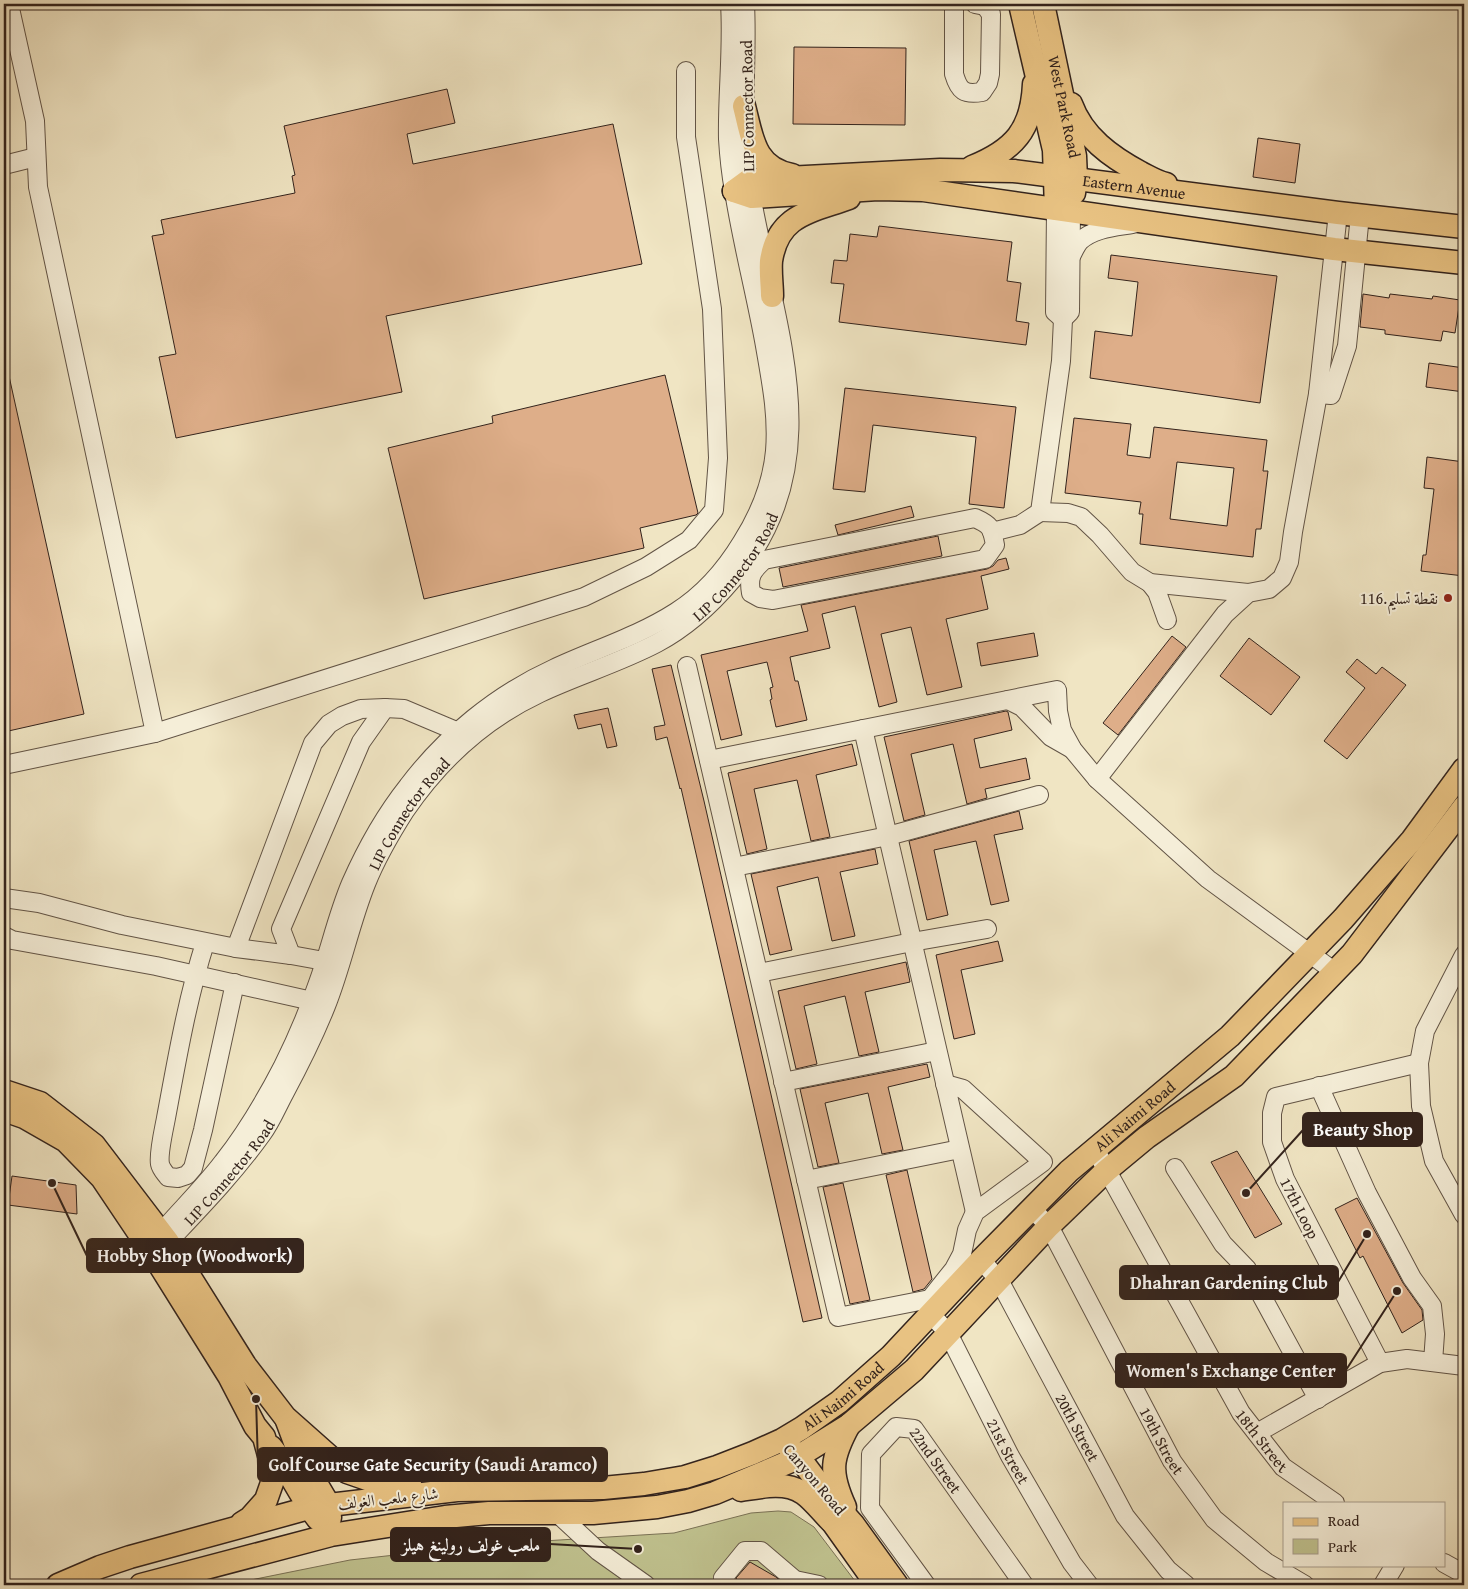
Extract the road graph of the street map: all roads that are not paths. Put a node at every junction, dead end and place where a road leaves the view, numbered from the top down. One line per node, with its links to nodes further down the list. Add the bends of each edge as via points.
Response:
1 (9, 4): 8 (street)
2 (730, 4): 17 (street, LIP Connector Road, via 728,144)
3 (745, 4): 11 (street, LIP Connector Road)
4 (954, 4): 5 (street, via 954,74 963,92 972,94 982,92 990,74 991,14 985,6)
5 (975, 4)
6 (1020, 4): 9 (main road, West Park Road)
7 (1043, 4): 9 (main road, West Park Road)
8 (10, 34): 12 (street, via 35,121)
9 (1046, 67): 14 (main road, via 1027,124 1016,139 989,160); 16 (main road, West Park Road, via 1075,156); 19 (main road, via 1075,115 1102,147 1121,162 1160,183)
10 (686, 71): 42 (street, via 686,137 712,308 718,458 714,510 689,540 646,567 584,597)
11 (744, 106): 15 (main road, Eastern Avenue, via 754,146 766,163 784,173); 17 (street, LIP Connector Road)
12 (36, 157): 13 (street); 42 (street, via 38,187)
13 (4, 165)
14 (966, 169): 15 (main road, Eastern Avenue); 16 (main road, Eastern Avenue)
15 (803, 177): 17 (main road, Eastern Avenue)
16 (1066, 178): 19 (main road, Eastern Avenue); 20 (main road, West Park Road)
17 (745, 189): 18 (main road, Eastern Avenue); 28 (street, LIP Connector Road); 43 (street, LIP Connector Road, via 776,421 770,478 749,532 721,573 676,612 641,632 526,682 491,704)
18 (878, 189): 20 (main road, Eastern Avenue, via 923,190); 28 (main road, Eastern Avenue, via 802,215 781,230 771,262)
19 (1202, 196): 21 (main road, Eastern Avenue)
20 (1064, 210): 22 (main road, Eastern Avenue); 26 (street); 29 (street, via 1055,312)
21 (1349, 214): 23 (main road, Eastern Avenue); 24 (street); 25 (street)
22 (1144, 222): 24 (main road, Eastern Avenue); 26 (street, via 1090,234 1079,242)
23 (1464, 228)
24 (1334, 249): 25 (main road, Eastern Avenue); 30 (street)
25 (1357, 252): 27 (main road, Eastern Avenue); 30 (street, via 1347,346 1331,395)
26 (1070, 258): 29 (street, via 1070,312)
27 (1464, 263)
28 (772, 296): 33 (street, LIP Connector Road, via 788,393 790,433 784,482 774,516)
29 (1063, 319): 31 (street, via 1061,361)
30 (1318, 394): 36 (street, via 1290,562 1282,578 1269,589)
31 (1040, 512): 32 (street, via 1020,525); 35 (street, via 1081,516 1132,572)
32 (992, 532): 34 (street, via 986,523 975,518); 34 (street, via 995,545 985,559 773,600 751,593 749,581 754,569)
33 (761, 540): 34 (street); 43 (street, LIP Connector Road, via 745,566 721,593 700,615 670,636 635,654 536,694)
34 (764, 560)
35 (1150, 583): 36 (street); 37 (street, via 1157,592)
36 (1248, 593): 48 (street, via 1225,614)
37 (1167, 620)
38 (687, 666): 45 (street)
39 (1008, 700): 41 (street); 44 (street, via 1022,707 1052,737); 44 (street, via 1057,690 1062,730)
40 (385, 708): 43 (street, via 404,709); 58 (street, via 361,709 342,716 329,724 313,743); 60 (street, via 362,742 281,929)
41 (863, 729): 45 (street); 51 (street)
42 (154, 733): 46 (street)
43 (465, 735): 62 (street, LIP Connector Road, via 405,812 366,883)
44 (1073, 750): 48 (street)
45 (709, 760): 52 (street)
46 (4, 765)
47 (1464, 769): 59 (main road, Ali Naimi Road, via 1412,840)
48 (1097, 779): 59 (street, via 1208,879)
49 (1039, 796): 51 (street)
50 (1464, 808): 63 (main road, Ali Naimi Road)
51 (888, 836): 52 (street); 56 (street)
52 (734, 867): 64 (street)
53 (4, 898): 57 (street, via 39,903)
54 (987, 929): 56 (street)
55 (4, 936): 65 (street)
56 (912, 942): 64 (street); 68 (street)
57 (205, 943): 58 (street); 65 (street)
58 (236, 948): 60 (street)
59 (1310, 953): 63 (street); 76 (main road, Ali Naimi Road, via 1230,1036)
60 (291, 955): 62 (street)
61 (1464, 955): 69 (street, via 1425,1031)
62 (333, 962): 67 (street, LIP Connector Road)
63 (1335, 972): 78 (main road, Ali Naimi Road, via 1234,1076)
64 (759, 973): 70 (street)
65 (195, 975): 66 (street); 66 (street, via 162,1141 160,1163 168,1177 187,1175 193,1168)
66 (235, 983): 67 (street)
67 (319, 1002): 84 (street, LIP Connector Road, via 294,1075 264,1130 228,1179)
68 (938, 1050): 70 (street); 71 (street)
69 (1419, 1063): 72 (street, 17th Loop); 82 (street, via 1421,1106 1434,1161)
70 (784, 1082): 79 (street)
71 (945, 1084): 75 (street); 81 (street, via 963,1089 1042,1162)
72 (1319, 1086): 89 (street, via 1367,1193 1412,1278 1432,1306); 90 (street, 17th Loop, via 1276,1096 1272,1113 1272,1142 1284,1179)
73 (4, 1091): 84 (main road, via 40,1103 94,1145)
74 (4, 1110): 84 (main road, via 24,1116 66,1141)
75 (960, 1149): 79 (street); 81 (street)
76 (1095, 1149): 78 (street, 18th Street); 80 (main road, Ali Naimi Road)
77 (1175, 1168): 92 (street, via 1223,1244 1247,1269)
78 (1106, 1170): 83 (main road, Ali Naimi Road); 95 (street, 18th Street, via 1240,1412)
79 (806, 1180): 81 (street, via 838,1317 930,1299 962,1254)
80 (1031, 1208): 83 (street, 19th Street); 85 (main road, Ali Naimi Road)
81 (975, 1212)
82 (1464, 1215)
83 (1049, 1226): 86 (main road, Ali Naimi Road); 122 (street, 19th Street, via 1172,1461 1214,1519 1266,1562)
84 (159, 1241): 93 (main road, via 245,1366); 96 (main road)
85 (982, 1260): 86 (street, 20th Street); 87 (main road, Ali Naimi Road)
86 (999, 1280): 88 (main road, Ali Naimi Road); 121 (street, 20th Street, via 1125,1516 1168,1570)
87 (932, 1314): 88 (street, 21st Street); 97 (main road, Ali Naimi Road, via 862,1383)
88 (948, 1333): 94 (main road, Ali Naimi Road, via 914,1370); 120 (street, 21st Street, via 1010,1456)
89 (1433, 1362): 90 (street, via 1407,1359); 91 (street)
90 (1380, 1363): 92 (street)
91 (1464, 1366)
92 (1318, 1399): 95 (street)
93 (286, 1417): 99 (main road, via 347,1472 395,1486); 102 (main road)
94 (849, 1425): 98 (main road, Ali Naimi Road); 104 (main road, via 836,1452 834,1476)
95 (1257, 1433): 101 (street, 18th Street, via 1283,1467)
96 (264, 1438): 102 (main road); 105 (main road, via 273,1470 271,1489 255,1513)
97 (782, 1440): 98 (main road, Canyon Road); 99 (main road, شارع ملعب الغولف, via 685,1477 644,1484 603,1488)
98 (794, 1459): 100 (main road, Ali Naimi Road); 104 (main road, Canyon Road, via 828,1496)
99 (457, 1490): 102 (main road, شارع ملعب الغولف)
100 (715, 1493): 103 (main road, شارع ملعب الغولف, via 623,1512); 104 (main road, via 769,1486 795,1489)
101 (1334, 1502)
102 (319, 1506): 105 (main road, شارع ملعب الغولف); 106 (main road)
103 (557, 1513): 106 (main road, شارع ملعب الغولف, via 445,1517); 113 (street, via 598,1550)
104 (843, 1524): 116 (main road, Canyon Road); 117 (main road, Canyon Road)
105 (232, 1528): 111 (main road, شارع ملعب الغولف, via 130,1557)
106 (331, 1535): 112 (main road, شارع ملعب الغولف)
107 (1446, 1564): 109 (street)
108 (1394, 1566): 123 (street)
109 (1464, 1574)
110 (793, 1582): 114 (street, via 760,1551 745,1551 723,1578); 115 (street)
111 (60, 1585)
112 (141, 1585)
113 (646, 1585)
114 (728, 1585)
115 (820, 1585)
116 (877, 1585)
117 (896, 1585)
118 (926, 1585): 119 (street, 22nd Street, via 870,1508 871,1454 896,1427 914,1429)
119 (1024, 1585)
120 (1089, 1585)
121 (1186, 1585)
122 (1304, 1585)
123 (1383, 1585)

